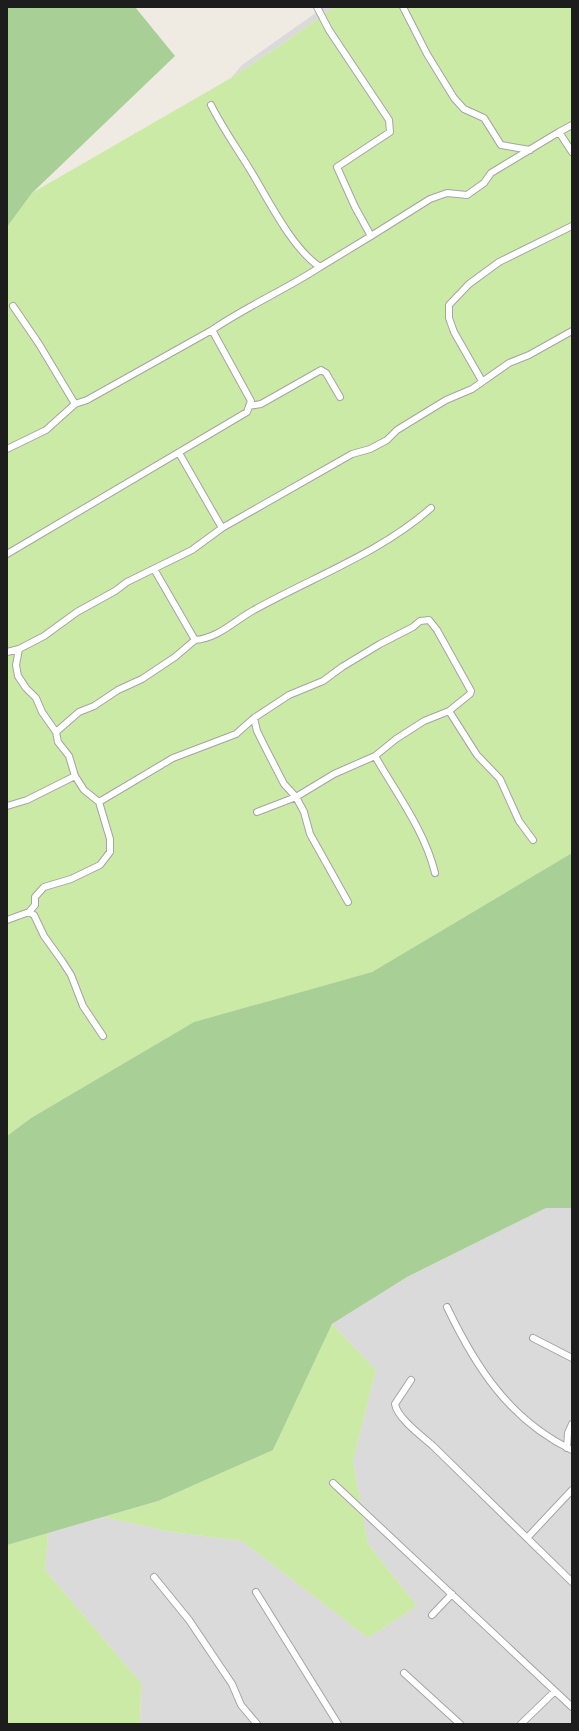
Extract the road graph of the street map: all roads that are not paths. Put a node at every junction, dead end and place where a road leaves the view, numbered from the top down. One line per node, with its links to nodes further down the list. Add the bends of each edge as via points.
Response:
1 (318, 7): 9 (street, via 329,30 389,120 390,132 336,167)
2 (403, 7): 6 (street, via 427,54 454,98 464,109 484,118 500,145)
3 (211, 105): 10 (street, via 287,230 303,252)
4 (572, 125): 5 (street)
5 (559, 132): 6 (street); 7 (street)
6 (530, 150): 9 (street, via 491,173 484,183 467,195 447,193 430,199)
7 (572, 152)
8 (572, 226): 14 (street, via 499,262 469,284 449,305 449,318 454,332)
9 (371, 236): 10 (street)
10 (320, 267): 12 (street)
11 (13, 306): 16 (street)
12 (212, 330): 16 (street, via 87,400); 17 (street, via 251,401)
13 (572, 331): 14 (street)
14 (482, 381): 21 (street, via 472,389 415,418 387,440 370,449 352,454)
15 (340, 397): 17 (street, via 326,372 321,370 260,404)
16 (75, 404): 18 (street, via 46,430)
17 (249, 406): 19 (street, via 247,412)
18 (7, 449)
19 (178, 453): 21 (street); 22 (street)
20 (431, 508): 24 (street, via 380,544 253,610 223,631)
21 (222, 528): 23 (street, via 192,550)
22 (7, 554)
23 (154, 569): 24 (street); 25 (street, via 127,582 77,612 44,636)
24 (195, 640): 29 (street, via 142,679 79,712)
25 (19, 649): 26 (street); 29 (street, via 16,665 18,676 36,698)
26 (7, 652)
27 (449, 712): 28 (street, via 471,691 429,620 420,621 323,681 289,695); 30 (street, via 424,721); 36 (street, via 477,755 500,779 519,821)
28 (254, 718): 32 (street, via 268,754 284,784); 33 (street, via 236,734 173,758)
29 (56, 732): 31 (street, via 58,742 69,756)
30 (375, 756): 32 (street, via 334,774); 37 (street, via 414,823 431,858)
31 (75, 776): 33 (street, via 84,790); 34 (street, via 28,800)
32 (296, 798): 35 (street); 38 (street, via 304,812 310,834)
33 (99, 802): 39 (street, via 110,839 110,852 100,865 86,874 44,887 35,897 35,905)
34 (7, 806)
35 (257, 812)
36 (533, 840)
37 (435, 873)
38 (348, 902)
39 (29, 912): 40 (street); 41 (street, via 34,915 44,936 71,975 83,1006)
40 (7, 920)
41 (103, 1036)
42 (448, 1307): 47 (street, via 465,1344 508,1404 528,1424)
43 (533, 1338): 44 (street)
44 (572, 1358)
45 (411, 1380): 50 (street, via 395,1404 398,1412)
46 (572, 1424): 47 (street, via 568,1433)
47 (570, 1449)
48 (333, 1483): 54 (street)
49 (572, 1490): 50 (street)
50 (527, 1538): 52 (street)
51 (154, 1577): 59 (street, via 190,1620 232,1684 241,1705)
52 (572, 1582)
53 (256, 1592): 60 (street)
54 (452, 1594): 55 (street); 57 (street)
55 (432, 1615)
56 (404, 1672): 61 (street)
57 (555, 1691): 58 (street); 62 (street)
58 (572, 1707)
59 (256, 1724)
60 (338, 1724)
61 (460, 1724)
62 (521, 1724)

